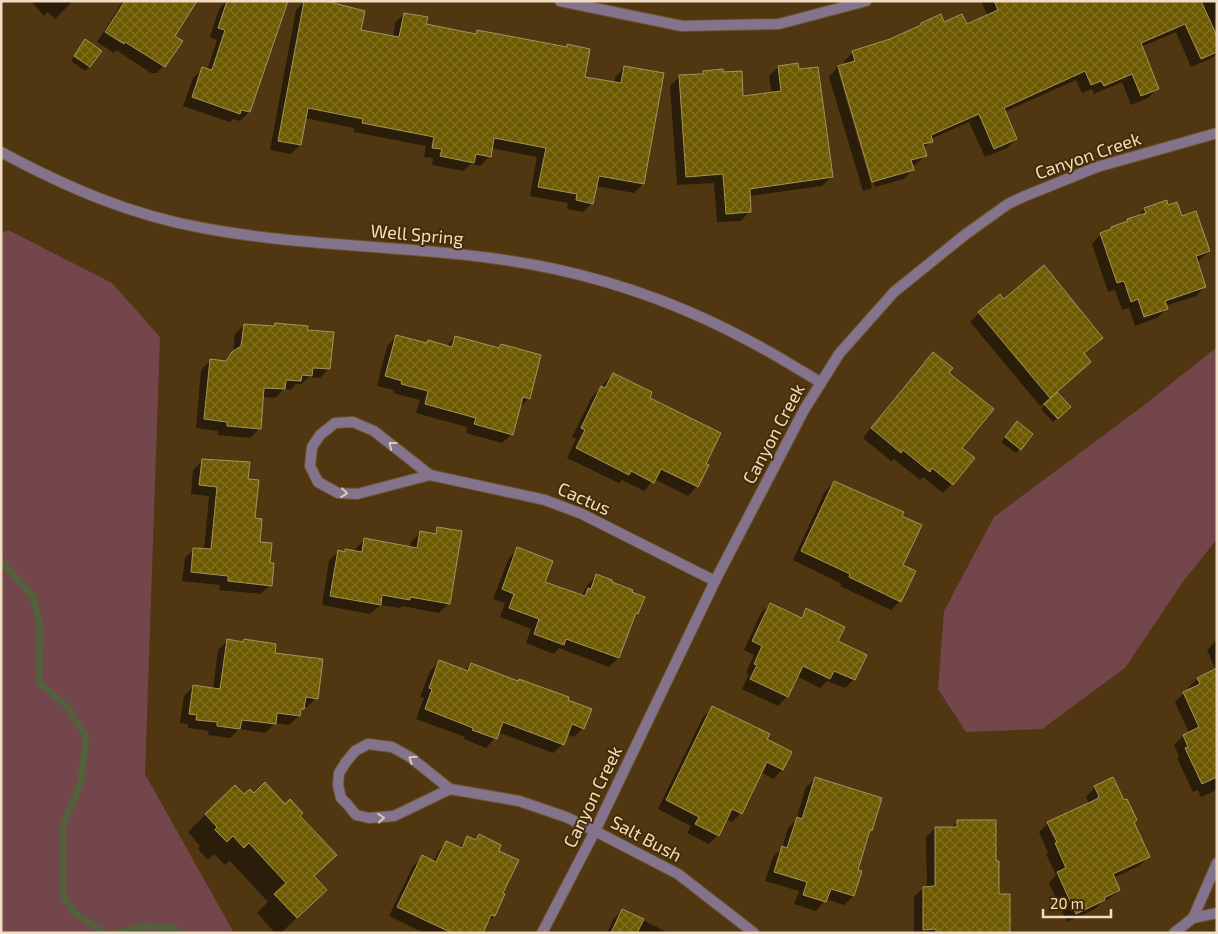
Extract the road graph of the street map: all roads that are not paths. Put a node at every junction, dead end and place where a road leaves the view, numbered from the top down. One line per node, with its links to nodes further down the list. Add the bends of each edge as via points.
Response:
1 (560, 1): 2 (street, via 682,26 779,24)
2 (866, 1)
3 (1217, 133): 5 (street, Canyon Creek, via 1097,167 1008,204 894,292 839,354)
4 (1, 152): 5 (street, Well Spring, via 98,199 201,228 509,260 640,292 752,342)
5 (820, 382): 7 (street, Canyon Creek)
6 (430, 475): 6 (street, Cactus, one-way to 6, via 374,431 353,422 335,423 320,435 312,447 310,466 318,482 338,493 357,494); 7 (street, Cactus, via 545,500 582,514)
7 (714, 581): 9 (street, Canyon Creek)
8 (450, 789): 8 (street, Salt Bush, one-way to 8, via 410,756 392,747 368,744 355,751 339,773 341,798 356,814 369,818 394,816); 9 (street, Salt Bush, via 519,801)
9 (595, 831): 13 (street, Canyon Creek); 14 (street, Salt Bush, via 678,874)
10 (1217, 863): 12 (street)
11 (1217, 913): 12 (street)
12 (1193, 918): 15 (street)
13 (542, 933)
14 (754, 933)
15 (1174, 933)

